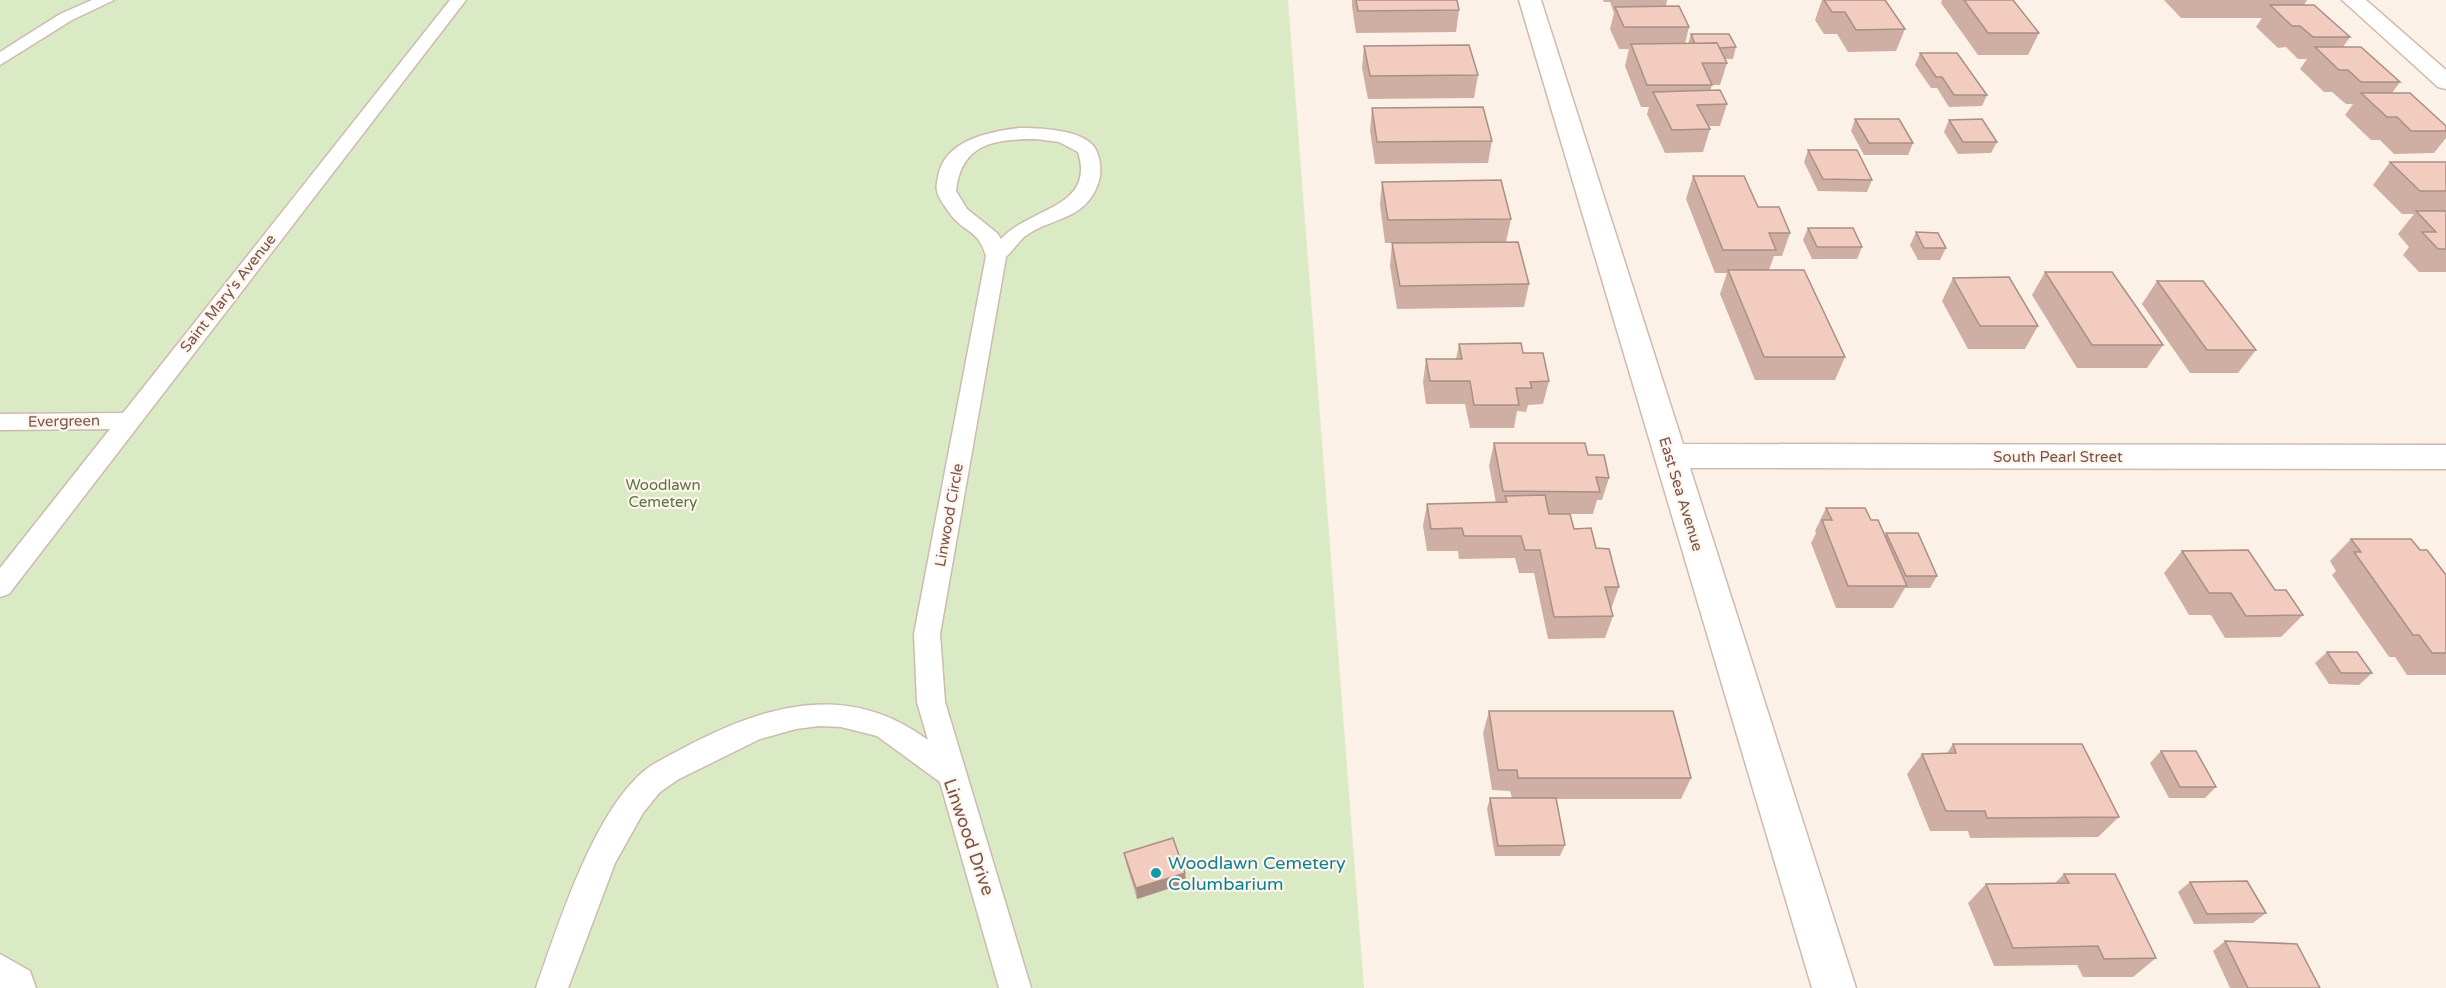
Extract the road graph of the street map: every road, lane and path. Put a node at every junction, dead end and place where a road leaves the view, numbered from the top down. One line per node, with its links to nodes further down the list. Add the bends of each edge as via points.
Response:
1 (106, 0): 5 (lane, via 51,25)
2 (458, 0): 8 (lane, Saint Mary's Avenue)
3 (1530, 0): 10 (street, East Sea Avenue)
4 (2353, 0): 6 (street)
5 (0, 60)
6 (2446, 82)
7 (996, 256): 7 (lane, via 990,237 960,213 946,191 950,166 966,147 996,136 1034,132 1064,138 1086,149 1092,167 1087,190 1068,208 1017,233); 13 (lane, Linwood Circle, via 927,634 931,702)
8 (129, 421): 9 (lane, Evergreen); 12 (lane, Saint Mary's Avenue)
9 (0, 422)
10 (1669, 456): 11 (street, South Pearl Street); 18 (street, East Sea Avenue)
11 (2446, 457)
12 (0, 587)
13 (950, 773): 16 (lane, Linwood Drive, via 886,728 842,715 798,714 744,730 651,782 612,837 576,917); 17 (lane, Linwood Drive)
14 (0, 970): 15 (lane, via 19,982)
15 (20, 988)
16 (552, 988)
17 (1015, 988)
18 (1834, 988)

